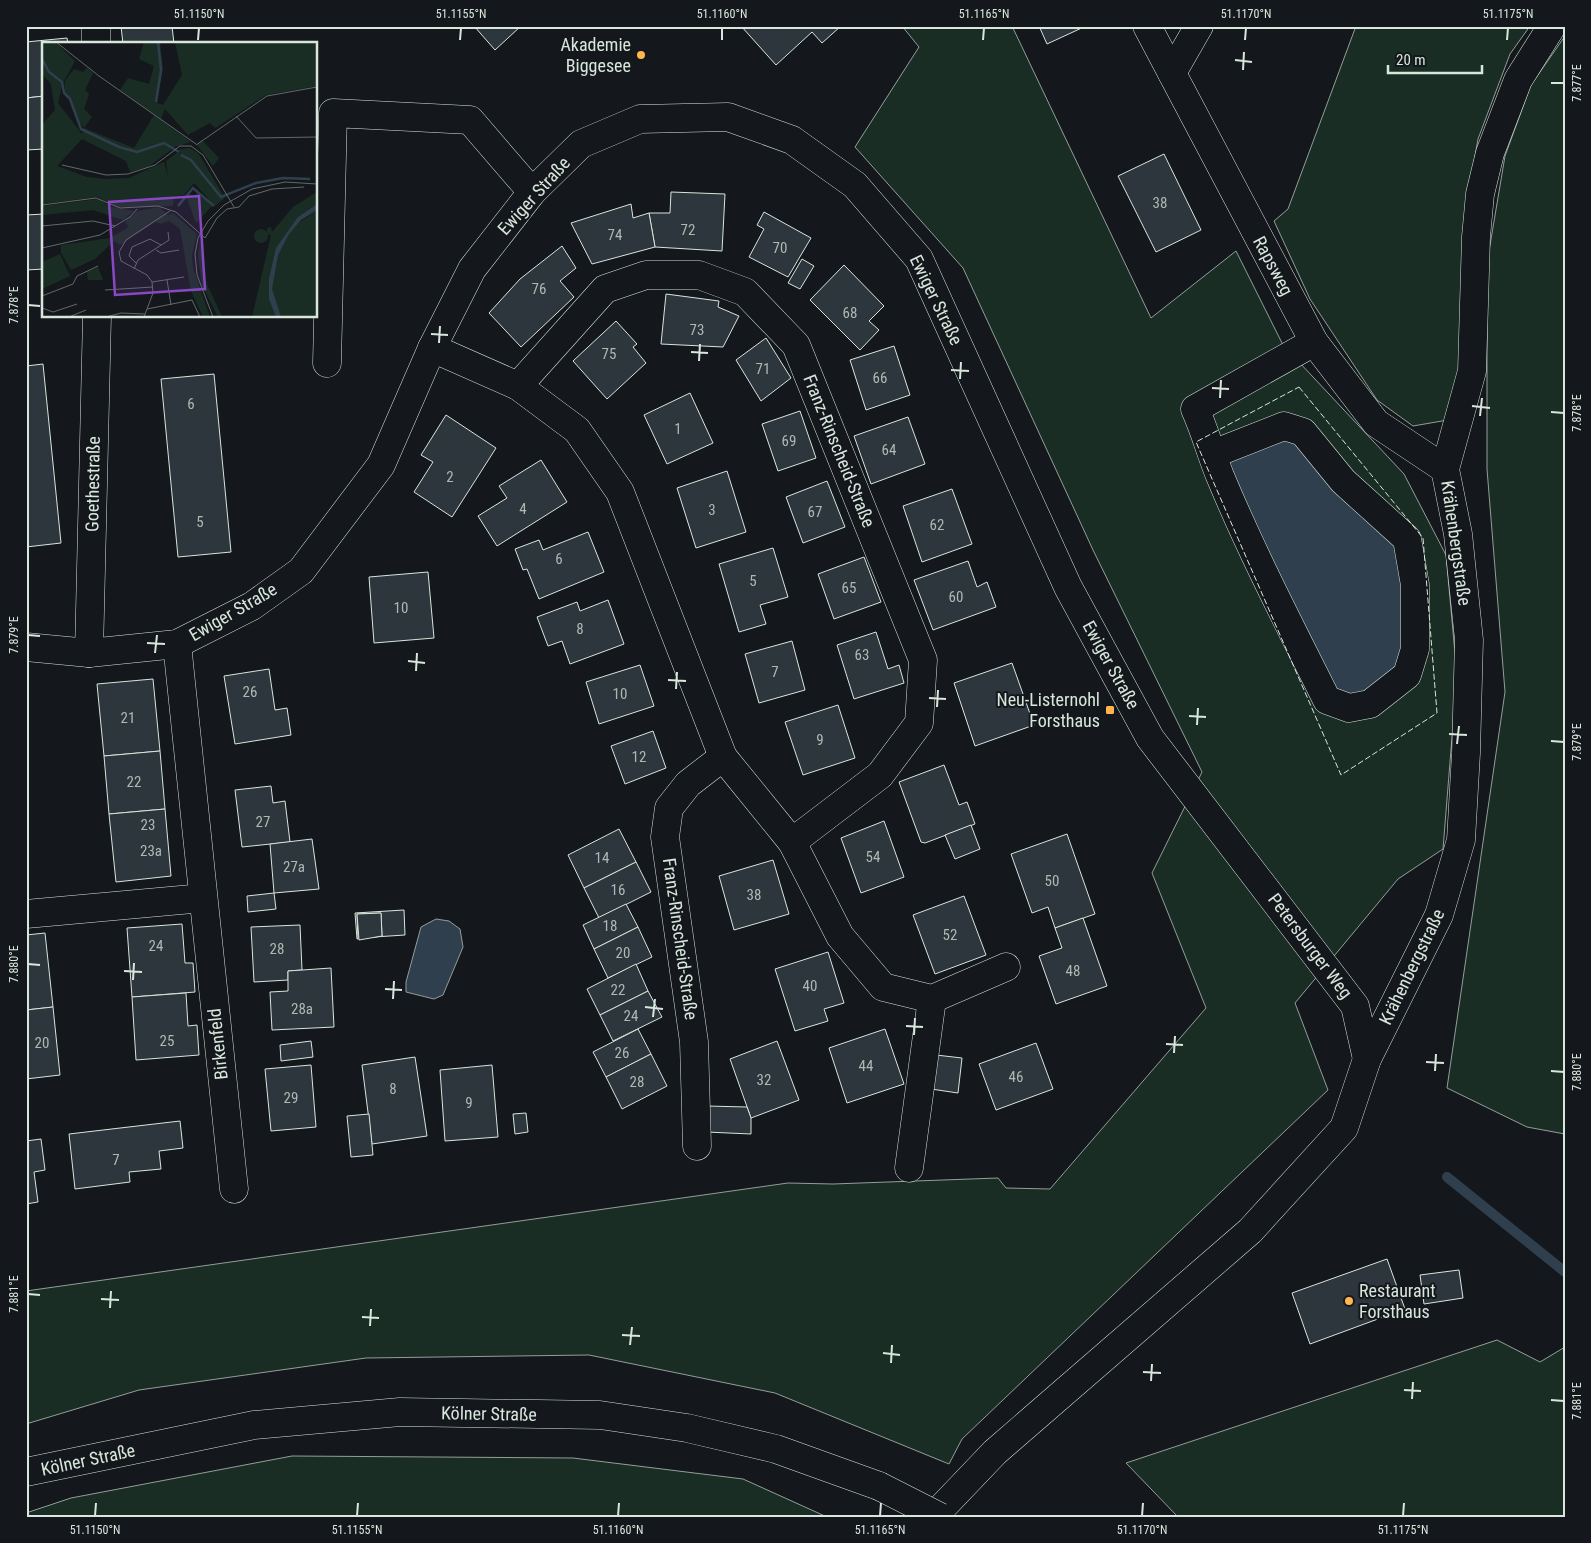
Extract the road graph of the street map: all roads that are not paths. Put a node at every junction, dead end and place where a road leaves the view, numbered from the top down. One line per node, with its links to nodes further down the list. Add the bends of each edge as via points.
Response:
1 (96, 26): 5 (street)
2 (1147, 26): 6 (street, Rapsweg)
3 (1199, 26): 6 (street)
4 (1552, 26): 14 (street, Krähenbergstraße, via 1518,80 1490,153 1480,194 1472,371)
5 (96, 42)
6 (1172, 73): 9 (street, Rapsweg)
7 (532, 192): 10 (street, Ewiger Straße, via 472,269); 11 (street, via 470,120 333,113); 20 (street, Ewiger Straße, via 581,144 640,119 728,117 792,140 855,185 919,259 1068,587 1150,738)
8 (97, 318): 17 (street, Goethestraße)
9 (1314, 342): 13 (street, via 1195,408); 14 (street, Rapsweg, via 1376,423)
10 (432, 348): 12 (street); 15 (street, Ewiger Straße, via 380,464 301,571 252,606)
11 (327, 363)
12 (518, 386): 18 (street, via 577,430 620,492); 19 (street, Franz-Rinscheid-Straße, via 605,290 646,275 699,275 745,292 796,345 923,660 919,723 880,775)
13 (1213, 454): 13 (street, via 1262,572 1327,700 1349,708 1370,704 1407,675 1415,649 1415,585 1407,539 1343,481 1303,432 1284,426)
14 (1445, 469): 25 (street, Krähenbergstraße, via 1458,534 1469,640 1461,840 1439,915)
15 (177, 644): 17 (street, Ewiger Straße); 21 (street, Birkenfeld)
16 (26, 647): 17 (street, Ewiger Straße)
17 (90, 653)
18 (723, 757): 19 (street); 26 (street, Franz-Rinscheid-Straße, via 688,784 669,808 665,837 694,1042)
19 (792, 842): 24 (street, via 840,936 882,988)
20 (1231, 844): 25 (street, Petersburger Weg, via 1355,1006)
21 (203, 898): 22 (street); 28 (street, Birkenfeld)
22 (26, 914)
23 (1006, 968): 24 (street)
24 (932, 1000): 27 (street)
25 (1367, 1059): 30 (street, Krähenbergstraße, via 1344,1128 1250,1231 995,1452)
26 (697, 1146)
27 (909, 1168)
28 (234, 1189)
29 (26, 1472): 31 (street, Kölner Straße, bridge, via 254,1425 400,1412 600,1415 687,1428 776,1449 879,1486)
30 (933, 1517)
31 (940, 1517)

